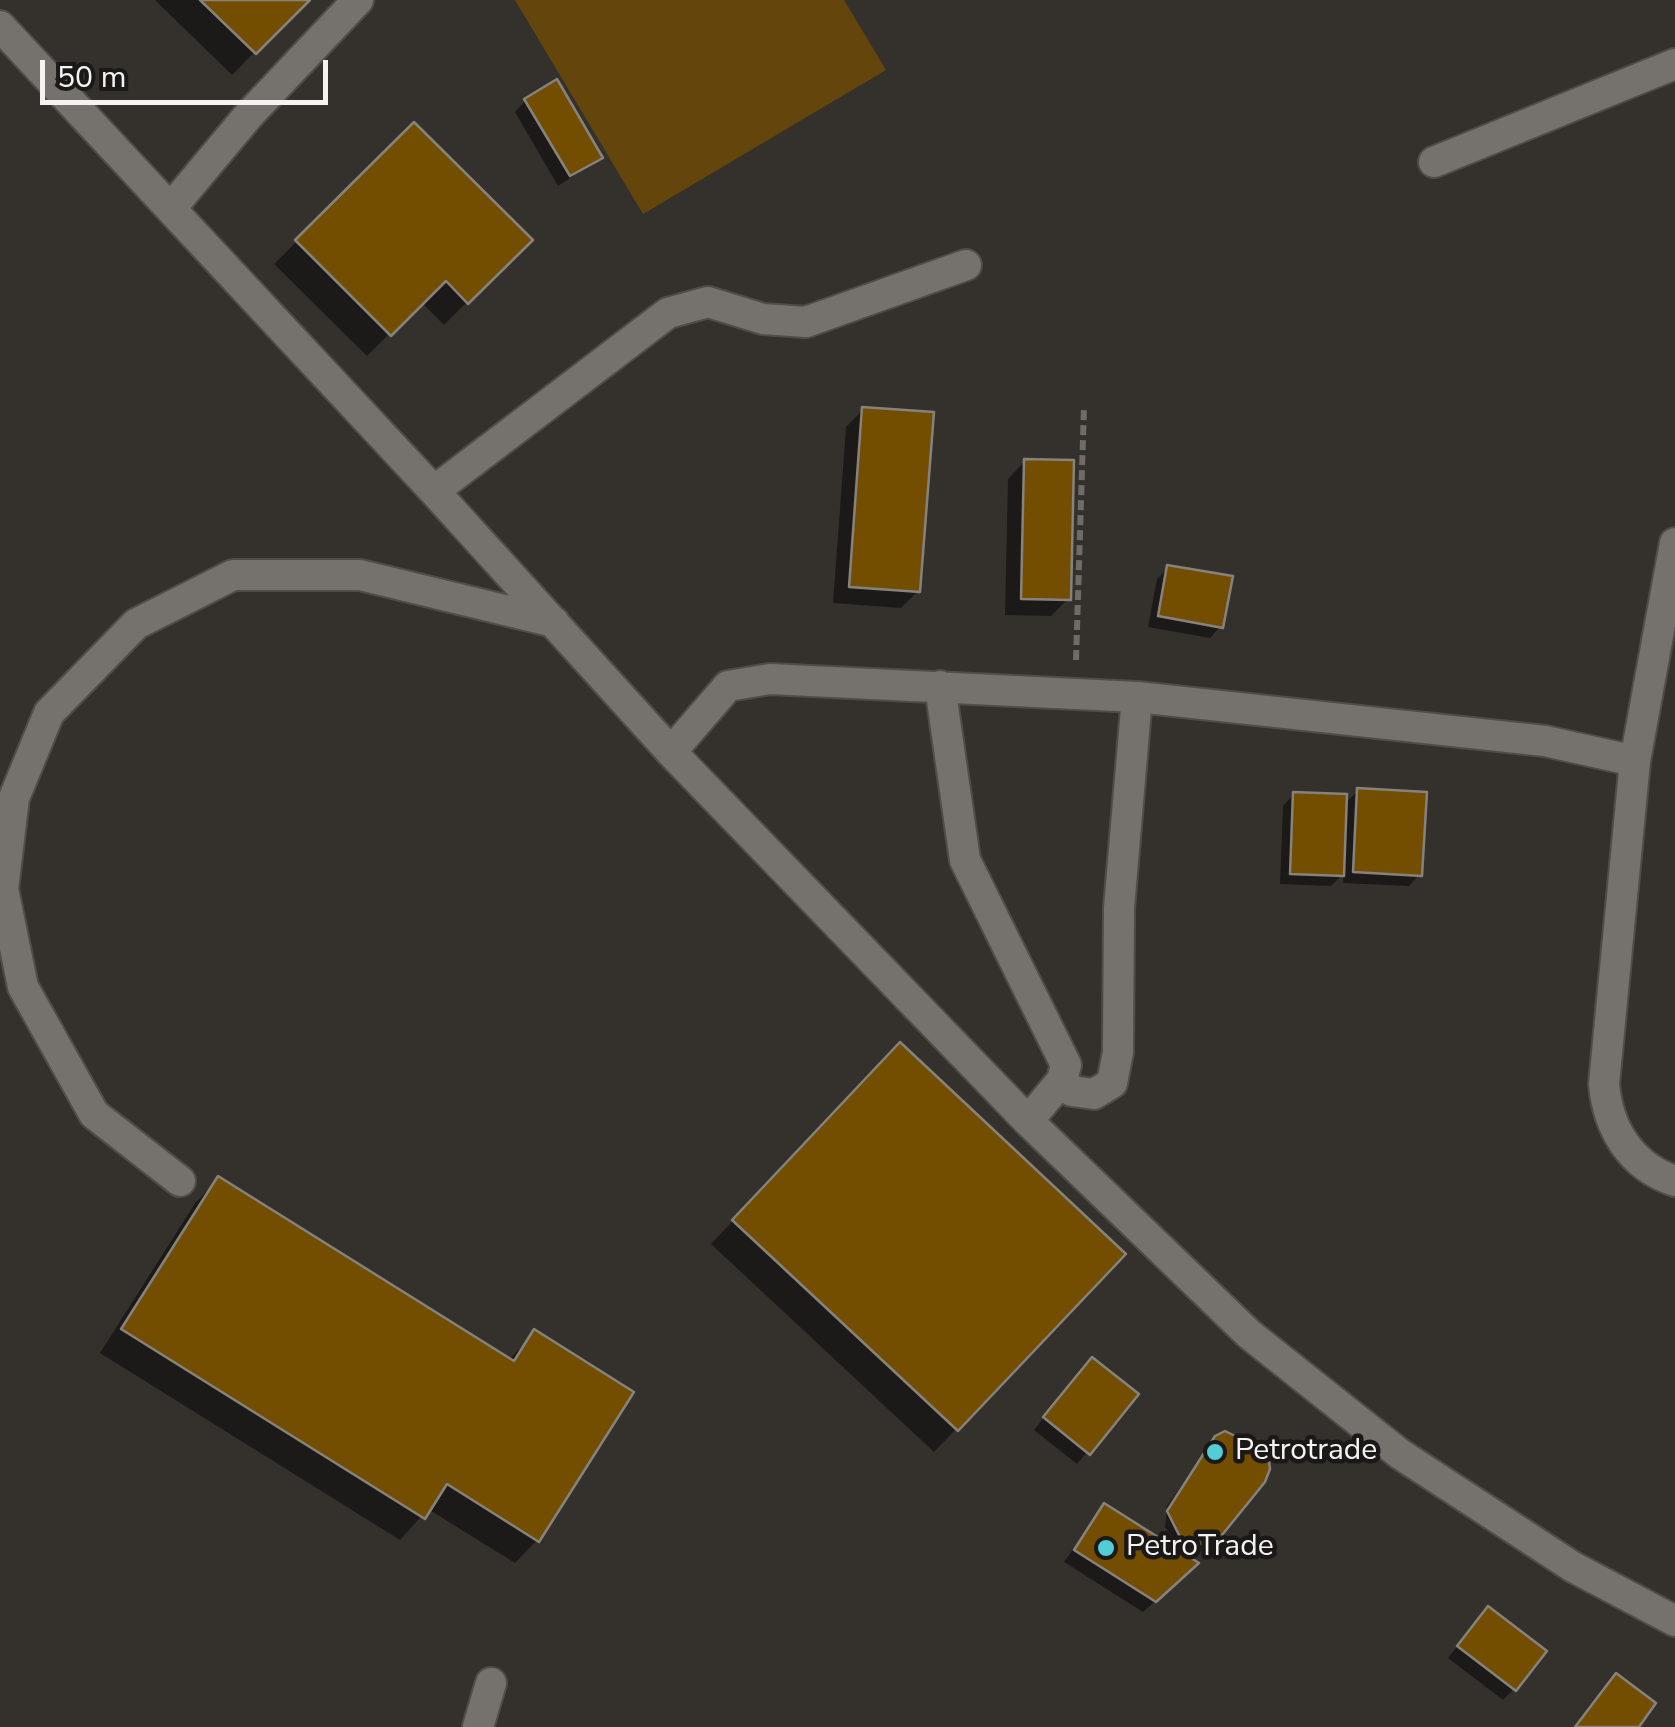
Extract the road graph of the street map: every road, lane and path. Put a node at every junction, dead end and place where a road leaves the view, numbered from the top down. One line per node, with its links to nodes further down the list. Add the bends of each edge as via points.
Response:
1 (358, 0): 5 (street)
2 (0, 26): 5 (street)
3 (1675, 64): 4 (street)
4 (1434, 162)
5 (170, 208): 8 (street)
6 (966, 265): 8 (street, via 806,322 763,319 708,302 668,312)
7 (1084, 406): 12 (path)
8 (434, 491): 10 (street)
9 (1675, 543): 15 (street)
10 (554, 622): 14 (street); 18 (street, via 360,575 232,575 136,624 49,713 14,798 3,889 24,987 94,1114)
11 (940, 686): 12 (street); 14 (street, via 770,679 728,686); 16 (street, via 965,860 1066,1065)
12 (1076, 694): 13 (street)
13 (1137, 696): 15 (street, via 1546,741); 16 (street, via 1119,908 1115,1067 1112,1082 1094,1094 1072,1092)
14 (671, 752): 17 (street)
15 (1635, 761): 19 (street, via 1605,1100 1623,1144)
16 (1062, 1080): 17 (street)
17 (1028, 1121): 20 (street, via 1249,1334 1400,1454 1573,1567)
18 (180, 1181)
19 (1675, 1181)
20 (1675, 1621)
21 (491, 1682): 22 (street)
22 (478, 1727)

